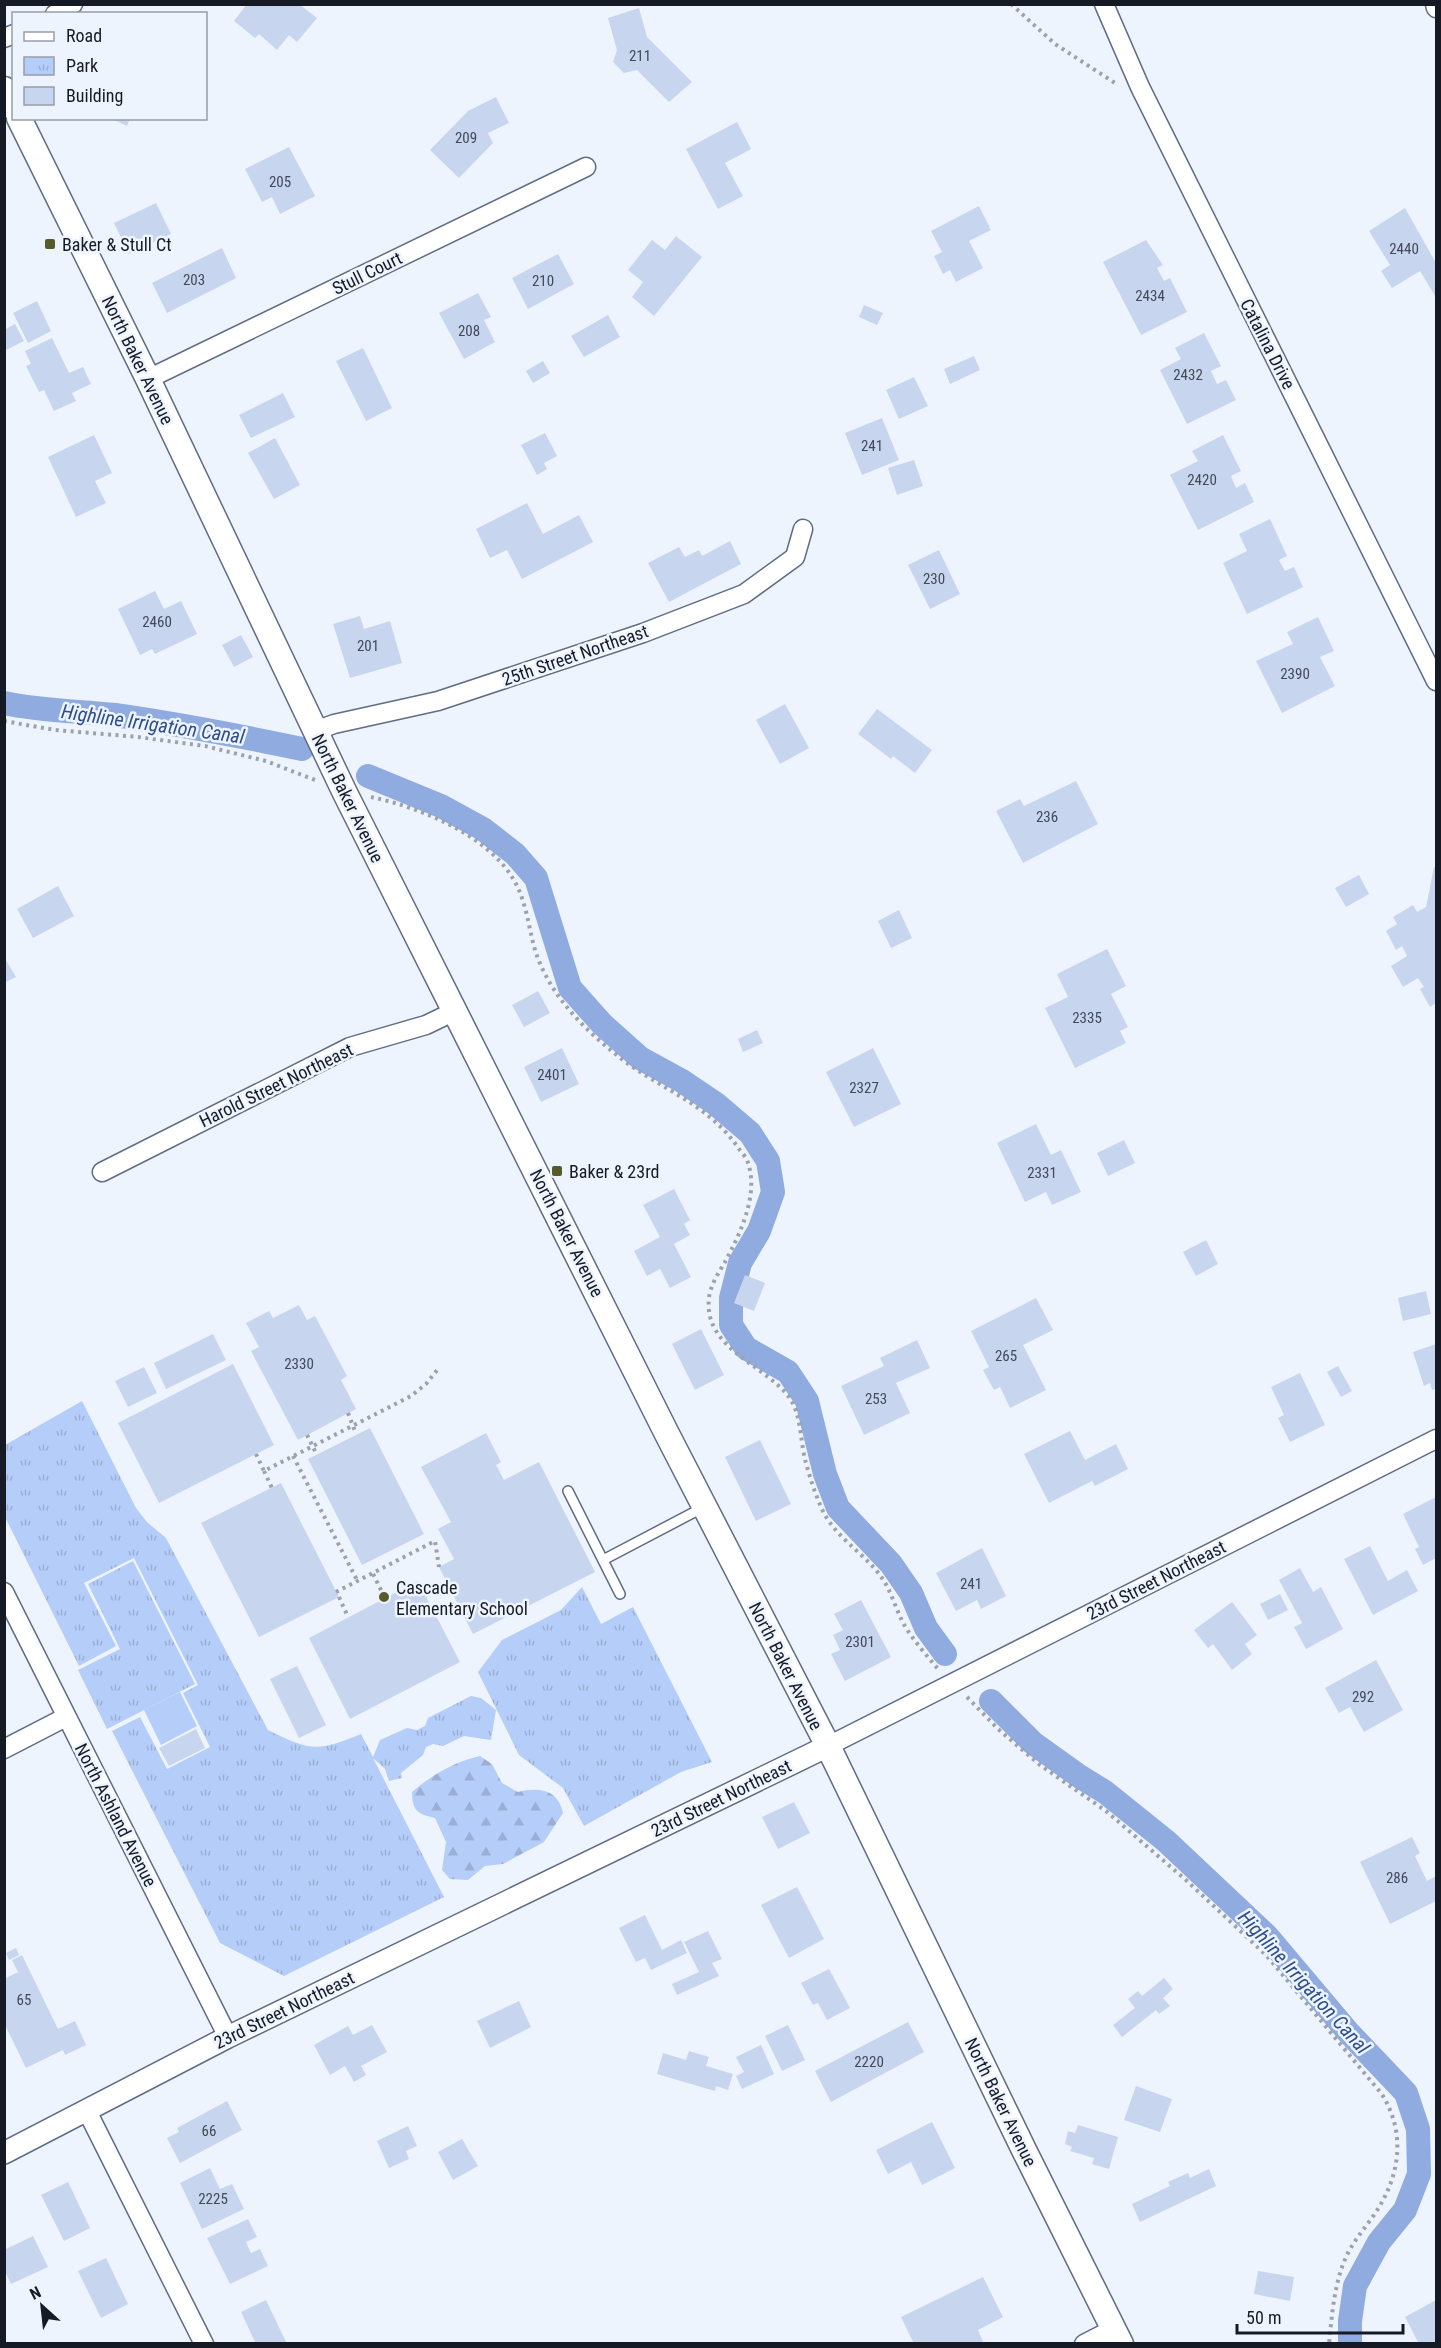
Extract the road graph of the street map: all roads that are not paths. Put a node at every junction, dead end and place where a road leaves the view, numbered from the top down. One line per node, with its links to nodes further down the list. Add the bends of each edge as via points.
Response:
1 (73, 4): 3 (street)
2 (1104, 4): 10 (street, Catalina Drive, via 1140,87)
3 (59, 12)
4 (4, 89): 5 (main road)
5 (12, 104)
6 (20, 120): 8 (main road, North Baker Avenue)
7 (586, 167): 8 (street, Stull Court)
8 (148, 379): 11 (main road, North Baker Avenue)
9 (803, 528): 11 (street, 25th Street Northeast, via 795,557 744,594 643,633 438,701)
10 (1437, 681)
11 (315, 731): 12 (main road, North Baker Avenue)
12 (455, 1011): 13 (street, Harold Street Northeast, via 426,1025 350,1047); 16 (main road, North Baker Avenue)
13 (102, 1172)
14 (1437, 1439): 21 (street, 23rd Street Northeast)
15 (568, 1491): 17 (lane)
16 (705, 1507): 17 (lane); 21 (main road, North Baker Avenue)
17 (603, 1560): 19 (lane)
18 (4, 1592): 20 (street, North Ashland Avenue)
19 (620, 1594)
20 (66, 1717): 22 (street); 23 (street, North Ashland Avenue)
21 (828, 1746): 23 (street, 23rd Street Northeast); 26 (main road, North Baker Avenue)
22 (4, 1749)
23 (228, 2037): 24 (street, 23rd Street Northeast)
24 (87, 2111): 25 (street, 23rd Street Northeast); 27 (street)
25 (4, 2153)
26 (1117, 2336): 28 (street)
27 (204, 2343)
28 (1084, 2343)

